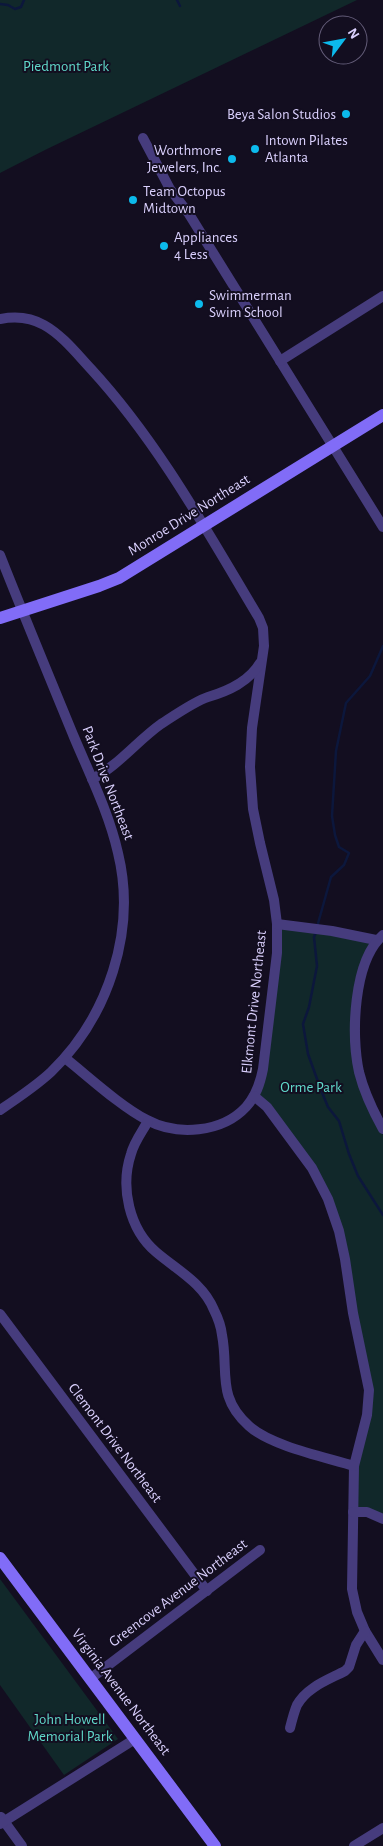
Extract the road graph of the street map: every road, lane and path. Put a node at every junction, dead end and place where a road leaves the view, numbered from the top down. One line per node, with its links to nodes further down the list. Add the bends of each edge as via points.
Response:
1 (143, 138): 4 (street, via 170,189)
2 (383, 296): 4 (street)
3 (0, 319): 7 (street, Elkmont Drive Northeast, via 22,317 34,320 54,332 81,358 126,410)
4 (280, 362): 6 (street)
5 (383, 415): 6 (main road, Monroe Drive Northeast)
6 (332, 446): 7 (main road, Monroe Drive Northeast); 8 (street)
7 (203, 526): 10 (main road, Monroe Drive Northeast, via 119,578); 12 (street, Elkmont Drive Northeast, via 259,618 264,637)
8 (383, 527)
9 (0, 555): 10 (street, Park Drive Northeast)
10 (22, 611): 11 (main road, Monroe Drive Northeast); 13 (street, Park Drive Northeast)
11 (0, 618)
12 (262, 660): 13 (street, via 246,680 161,724); 14 (street, Elkmont Drive Northeast, via 250,767 253,809)
13 (92, 779): 16 (street, Park Drive Northeast, via 119,855 123,923 116,963 104,997 87,1029)
14 (277, 924): 15 (street); 17 (street, Elkmont Drive Northeast, via 277,953 263,1069)
15 (380, 938): 20 (street, via 364,966 355,1029 359,1072)
16 (65, 1058): 18 (street, Park Drive Northeast, via 36,1085); 19 (street, Elkmont Drive Northeast)
17 (254, 1096): 19 (street, Elkmont Drive Northeast, via 235,1117 212,1128 178,1129); 22 (street, via 268,1107 312,1168 339,1231 369,1390 367,1415)
18 (0, 1110)
19 (148, 1121): 22 (street, via 134,1144 128,1165 126,1187 130,1209 148,1245 193,1280 212,1306 222,1335 225,1385 234,1408 248,1426 267,1438)
20 (383, 1129)
21 (0, 1314): 27 (street, Clemont Drive Northeast)
22 (354, 1466): 23 (street)
23 (353, 1512): 24 (street, via 368,1512); 28 (street, via 352,1589)
24 (383, 1518)
25 (260, 1550): 27 (street, Greencove Avenue Northeast)
26 (0, 1558): 30 (main road, Virginia Avenue Northeast)
27 (207, 1591): 30 (street, Greencove Avenue Northeast)
28 (365, 1631): 29 (street); 31 (street, via 356,1645 349,1667 305,1695 296,1707)
29 (383, 1660)
30 (90, 1679): 32 (main road, Virginia Avenue Northeast)
31 (290, 1728)
32 (135, 1739): 33 (street); 36 (main road, Virginia Avenue Northeast)
33 (1, 1821): 35 (street)
34 (383, 1828): 37 (street)
35 (22, 1846)
36 (215, 1846)
37 (354, 1846)

